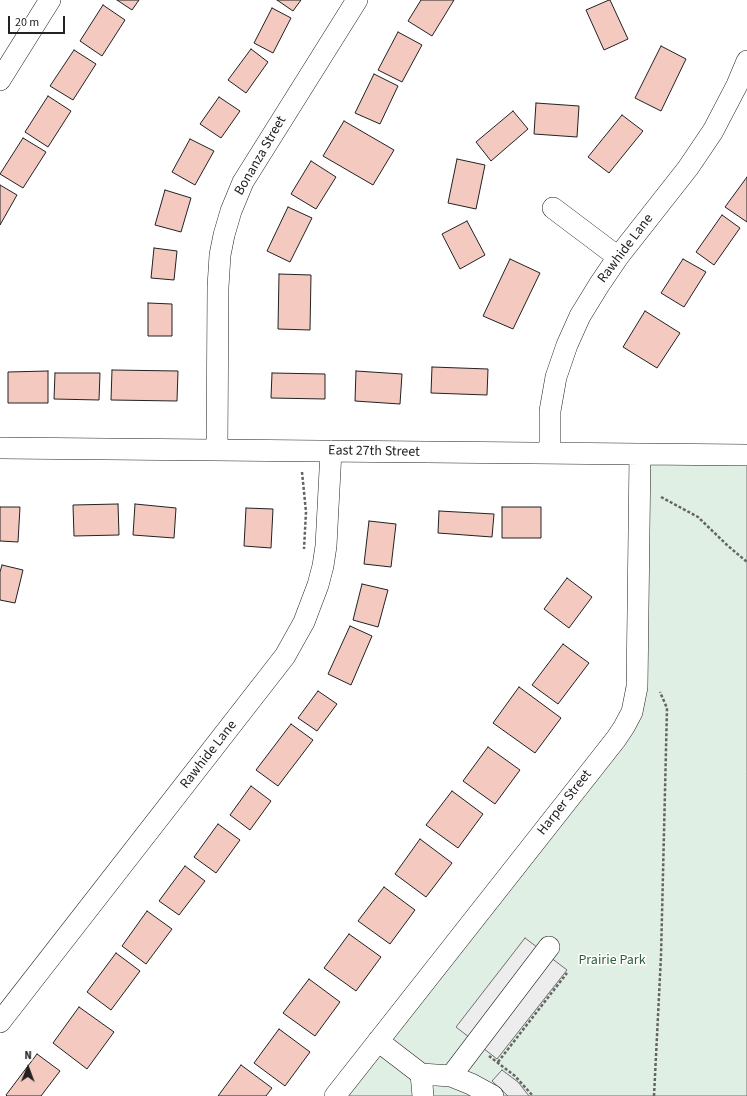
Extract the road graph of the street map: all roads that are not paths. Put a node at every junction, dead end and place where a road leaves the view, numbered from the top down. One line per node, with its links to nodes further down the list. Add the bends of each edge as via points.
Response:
1 (50, 0): 4 (street)
2 (357, 0): 8 (street, Bonanza Street, via 243,182 231,211 220,255 218,287)
3 (747, 61): 6 (street, Rawhide Lane, via 713,131 688,168)
4 (0, 80)
5 (553, 208): 6 (street)
6 (618, 257): 10 (street, Rawhide Lane, via 580,316 556,376 550,411)
7 (0, 448): 8 (street, East 27th Street)
8 (217, 450): 9 (street, East 27th Street)
9 (331, 451): 10 (street, East 27th Street); 14 (street, Rawhide Lane, via 323,566 304,622 285,656)
10 (550, 453): 11 (street, East 27th Street)
11 (640, 454): 12 (street, East 27th Street); 15 (street, Harper Street, via 637,687 632,712 616,739)
12 (747, 455)
13 (549, 947): 17 (street)
14 (0, 1022)
15 (378, 1041): 16 (street); 18 (street, Harper Street)
16 (421, 1074): 17 (street); 19 (street)
17 (451, 1076): 20 (street)
18 (335, 1096)
19 (423, 1096)
20 (493, 1096)

